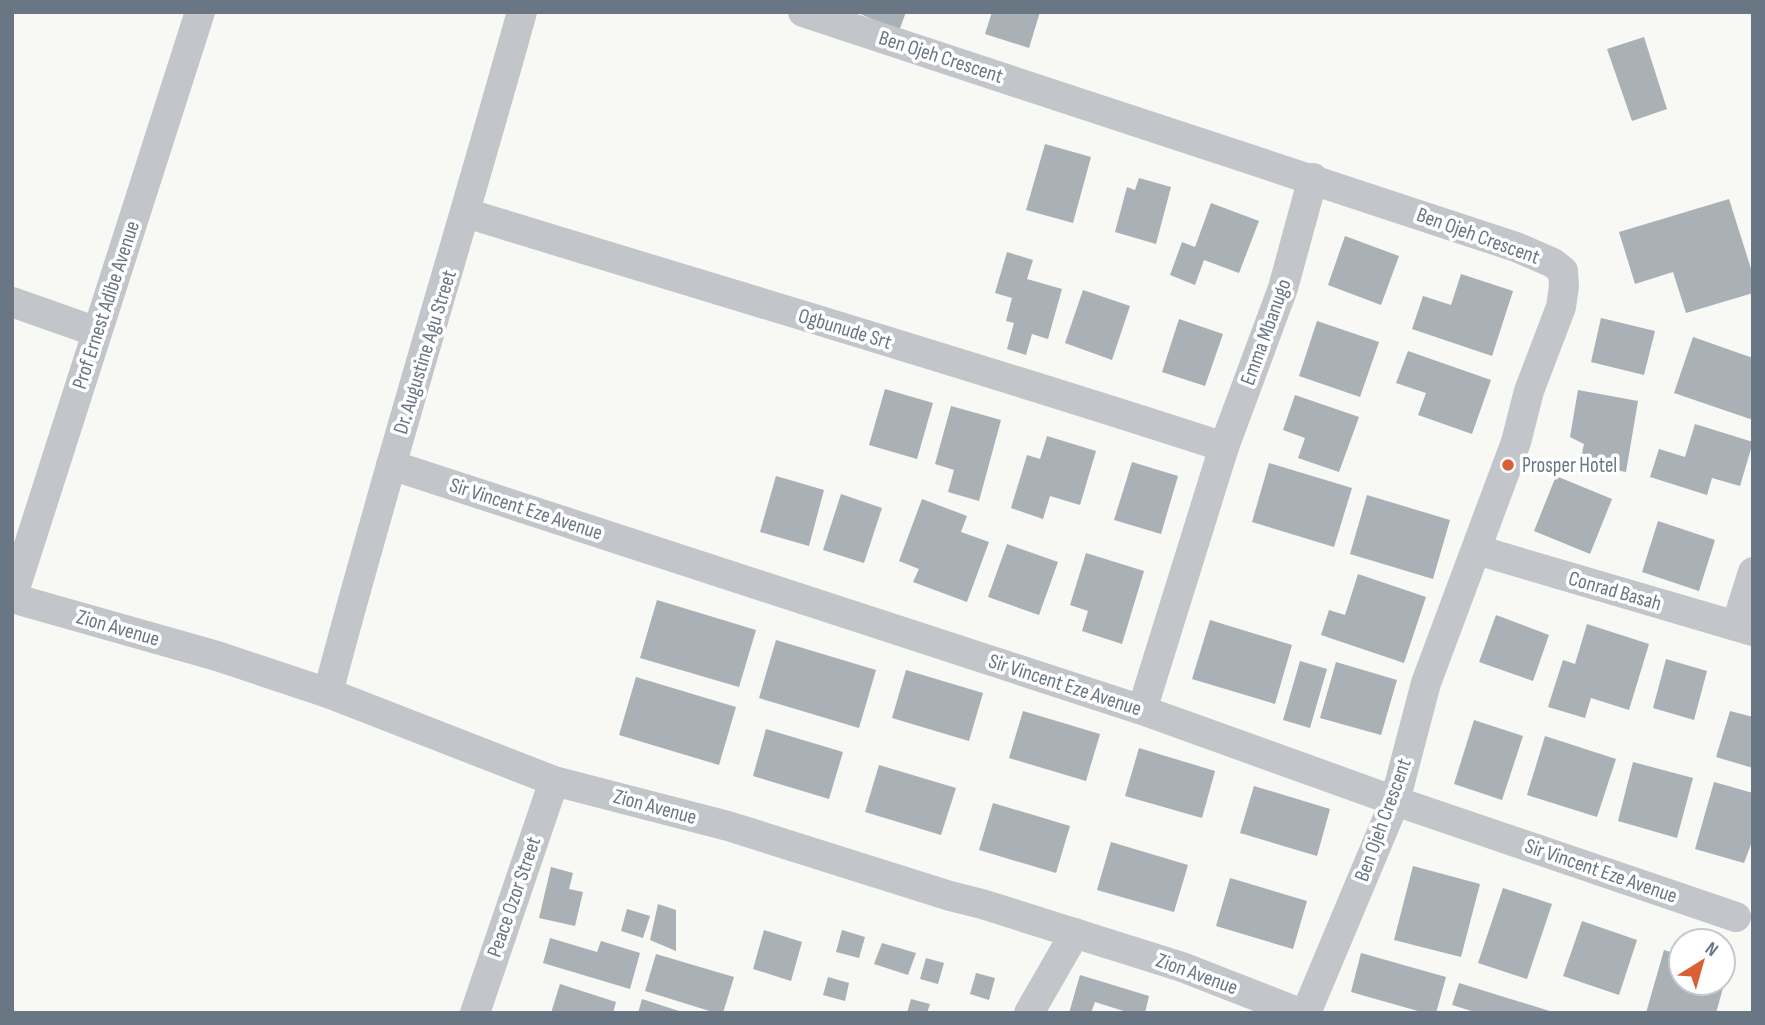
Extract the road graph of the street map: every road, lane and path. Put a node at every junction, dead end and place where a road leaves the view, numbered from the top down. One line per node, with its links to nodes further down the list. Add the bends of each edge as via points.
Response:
1 (200, 12): 7 (street, Prof Ernest Adibe Avenue)
2 (522, 12): 5 (street, Dr. Augustine Agu Street)
3 (808, 13): 4 (street, Ben Ojeh Crescent)
4 (1313, 178): 8 (street, Emma Mbanugo, via 1283,288); 10 (street, Ben Ojeh Crescent, via 1516,247 1563,271 1561,307)
5 (466, 213): 8 (street, Ogbunude Srt); 9 (street, Dr. Augustine Agu Street)
6 (12, 302): 7 (street)
7 (97, 332): 12 (street, Prof Ernest Adibe Avenue)
8 (1224, 447): 15 (street, Emma Mbanugo)
9 (391, 465): 14 (street, Dr. Augustine Agu Street); 15 (street, Sir Vincent Eze Avenue)
10 (1477, 550): 13 (street, Conrad Basah); 17 (street, Ben Ojeh Crescent, via 1426,683)
11 (1753, 572): 13 (street)
12 (12, 598): 14 (street, Zion Avenue)
13 (1744, 628)
14 (328, 693): 16 (street, Zion Avenue)
15 (1142, 710): 17 (street, Sir Vincent Eze Avenue)
16 (554, 781): 19 (street, Zion Avenue, via 728,826); 20 (street, Peace Ozor Street)
17 (1395, 801): 18 (street, Sir Vincent Eze Avenue); 23 (street, Ben Ojeh Crescent)
18 (1736, 917)
19 (1075, 933): 21 (street); 22 (street, Zion Avenue, via 1182,967)
20 (475, 1013)
21 (1030, 1013)
22 (1300, 1013)
23 (1306, 1013)

